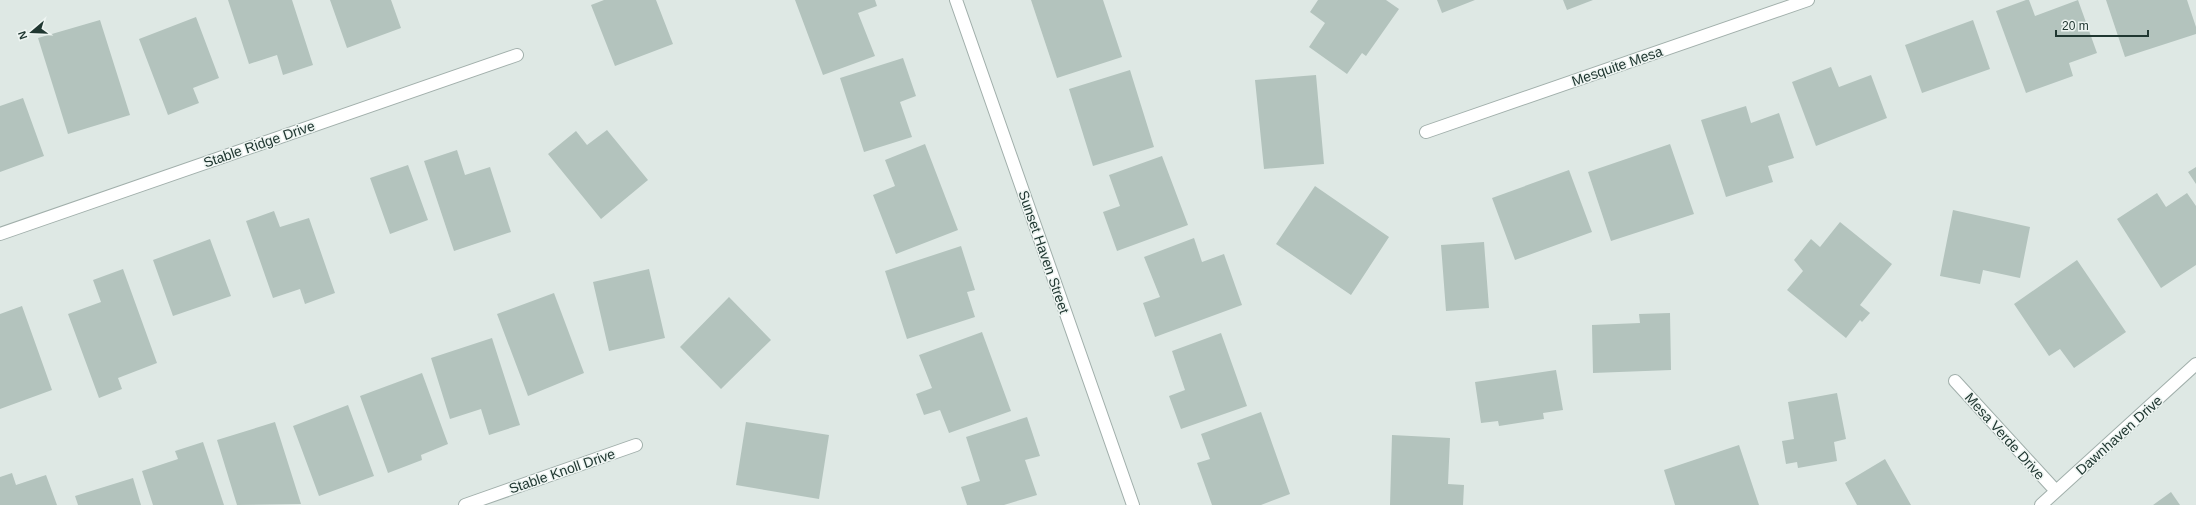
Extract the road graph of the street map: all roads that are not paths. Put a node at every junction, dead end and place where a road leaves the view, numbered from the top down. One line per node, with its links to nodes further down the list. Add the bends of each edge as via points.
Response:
1 (956, 0): 11 (street, Sunset Haven Street)
2 (1808, 0): 4 (street, Mesquite Mesa)
3 (517, 55): 5 (street, Stable Ridge Drive)
4 (1426, 132)
5 (0, 234)
6 (2196, 364): 9 (street, Dawnhaven Drive)
7 (1955, 381): 9 (street, Mesa Verde Drive)
8 (636, 445): 10 (street, Stable Knoll Drive)
9 (2056, 491): 12 (street, Dawnhaven Drive)
10 (465, 505)
11 (1133, 505)
12 (2041, 505)

